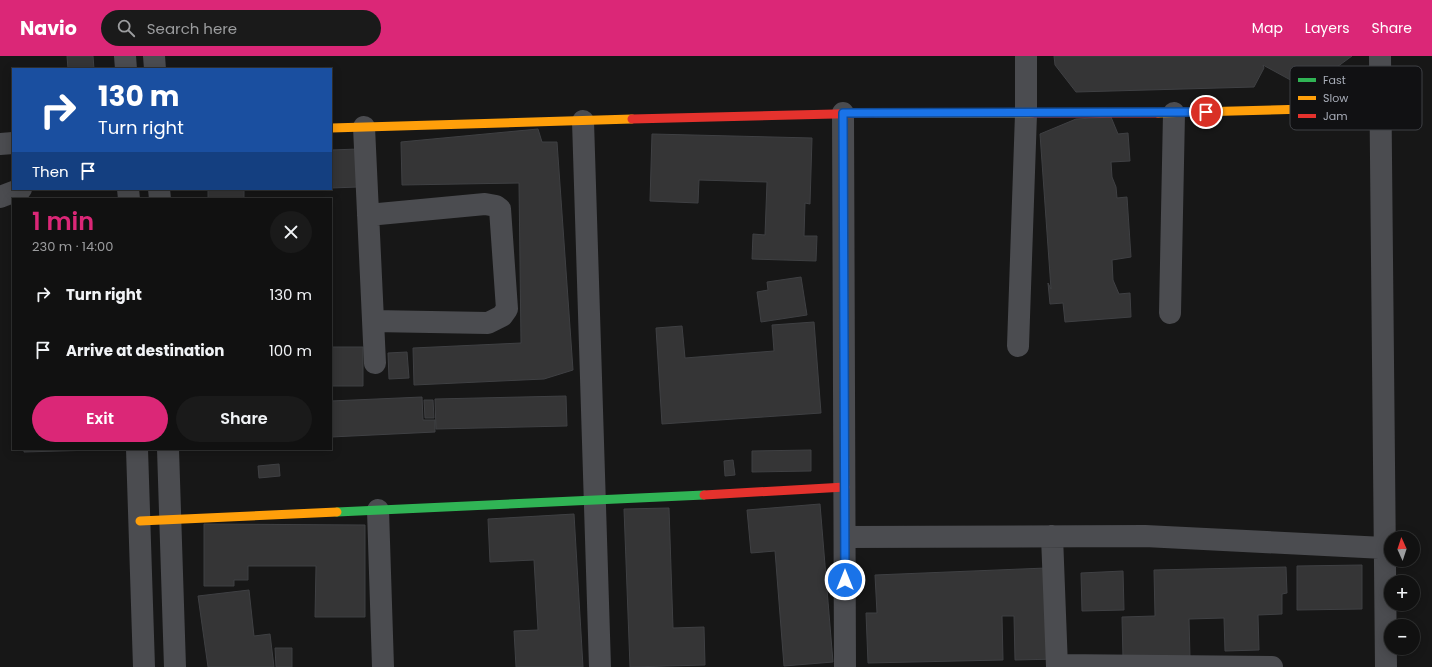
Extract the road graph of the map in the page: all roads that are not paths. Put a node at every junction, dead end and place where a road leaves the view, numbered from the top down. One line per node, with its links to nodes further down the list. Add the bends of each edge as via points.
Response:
1 (125, 56): 4 (street)
2 (154, 56): 5 (street)
3 (1026, 56): 8 (street)
4 (126, 68)
5 (155, 68)
6 (1290, 110): 9 (street)
7 (843, 113): 8 (street); 10 (street); 25 (street)
8 (1026, 114): 9 (street); 21 (street)
9 (1174, 114): 19 (street)
10 (584, 121): 11 (street); 26 (street)
11 (364, 127): 12 (street); 18 (street)
12 (332, 128)
13 (1380, 130): 32 (street)
14 (12, 142): 15 (street)
15 (0, 144)
16 (18, 190): 17 (street)
17 (0, 197)
18 (368, 215): 20 (street); 20 (street, via 485,204 496,206 500,209 507,309 502,316 488,323)
19 (1170, 313)
20 (373, 321): 22 (street)
21 (1018, 346)
22 (375, 363)
23 (137, 450): 29 (street)
24 (168, 450): 28 (street)
25 (845, 488): 26 (street); 31 (street)
26 (596, 500): 27 (street); 38 (street)
27 (378, 510): 28 (street); 37 (street)
28 (171, 520): 29 (street); 36 (street)
29 (140, 521): 35 (street)
30 (1052, 536): 31 (street); 32 (street, via 1145,536); 34 (street)
31 (845, 537): 39 (street)
32 (1384, 548)
33 (1384, 567): 41 (street)
34 (1057, 666): 40 (street)
35 (144, 667)
36 (175, 667)
37 (383, 667)
38 (600, 667)
39 (845, 667)
40 (1272, 667)
41 (1386, 667)

